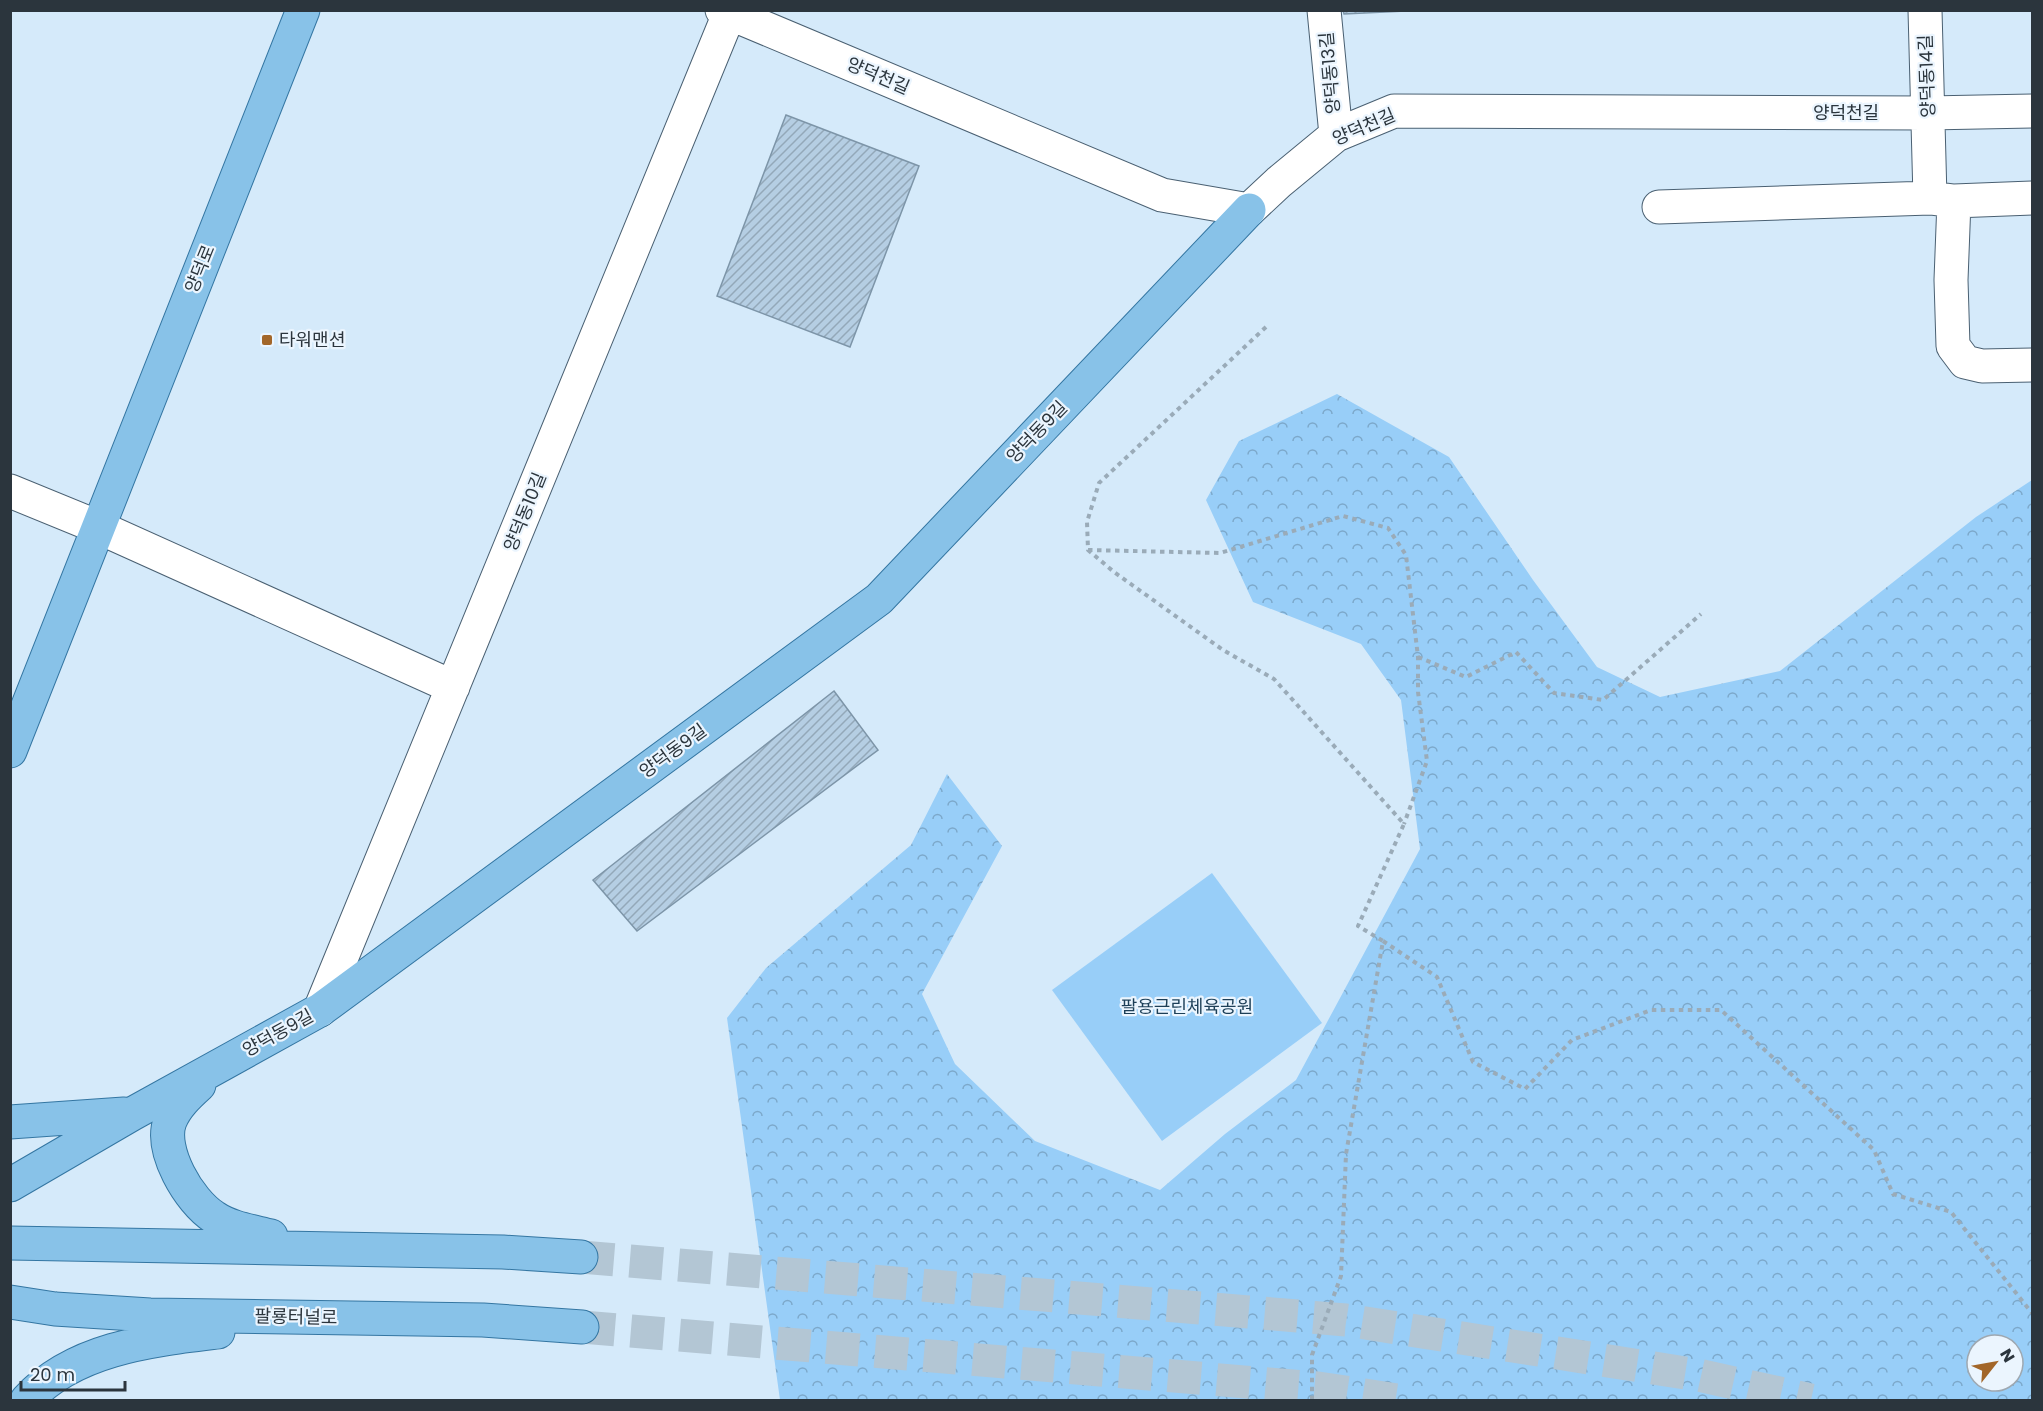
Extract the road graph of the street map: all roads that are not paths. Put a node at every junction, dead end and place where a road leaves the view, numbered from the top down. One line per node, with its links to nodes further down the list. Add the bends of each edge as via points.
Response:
1 (303, 10): 14 (main road, 양덕로)
2 (1324, 10): 7 (street, 양덕동13길)
3 (1925, 10): 6 (street, 양덕동14길)
4 (726, 12): 11 (street, 양덕천길, via 1161,195); 15 (street, 양덕동10길)
5 (2032, 111): 6 (street, 양덕천길)
6 (1929, 128): 7 (street, 양덕천길, via 1394,111); 8 (street, 양덕동14길)
7 (1336, 135): 11 (street, 양덕천길)
8 (1938, 194): 9 (street); 10 (street); 12 (street, via 1951,280 1953,346 1965,362 1982,366)
9 (2032, 198)
10 (1659, 207)
11 (1249, 210): 17 (main road, 양덕동9길, via 879,599)
12 (2032, 364)
13 (10, 491): 14 (street)
14 (98, 527): 15 (street); 16 (main road, 양덕로)
15 (453, 687): 17 (street, 양덕동10길)
16 (10, 751)
17 (321, 1010): 18 (main road, 양덕동9길)
18 (221, 1065): 19 (main road, 양덕동9길); 23 (main road, via 184,1098 170,1121 168,1144 177,1170 195,1200 213,1217 231,1226)
19 (132, 1114): 20 (main road); 21 (main road, 양덕동9길)
20 (10, 1122)
21 (10, 1185)
22 (10, 1243): 23 (main road)
23 (355, 1250): 24 (main road)
24 (581, 1257)
25 (10, 1302): 26 (main road, 팔룡터널로, via 150,1315)
26 (338, 1318): 27 (main road, 팔룡터널로, via 483,1320); 28 (main road, via 207,1333 91,1356 58,1374)
27 (582, 1327)
28 (27, 1401)

